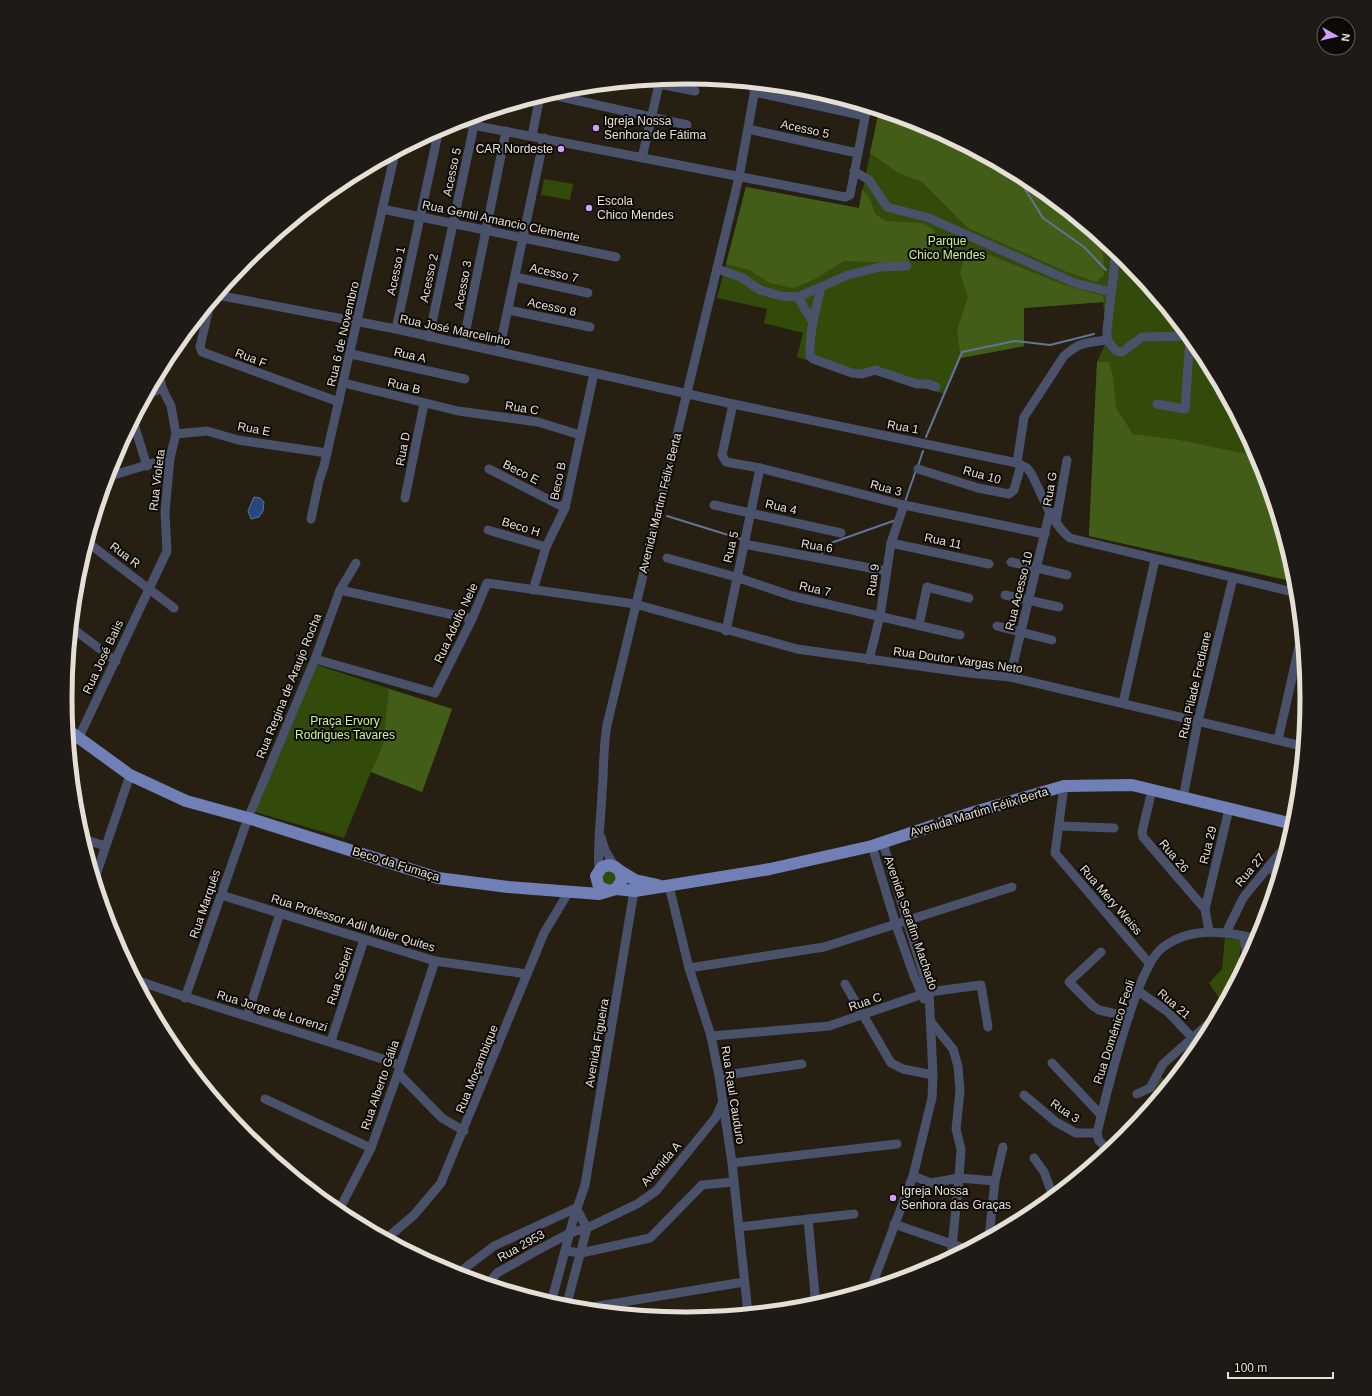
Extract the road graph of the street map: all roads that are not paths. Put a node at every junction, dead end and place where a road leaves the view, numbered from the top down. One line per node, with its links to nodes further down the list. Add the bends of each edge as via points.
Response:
1 (668, 84): 4 (street)
2 (658, 85): 8 (street)
3 (755, 88): 7 (street); 12 (street, Avenida Martim Félix Berta)
4 (694, 91)
5 (561, 97): 8 (street)
6 (539, 102): 14 (street)
7 (866, 112): 17 (street)
8 (651, 118): 11 (street); 19 (street)
9 (469, 124): 10 (street)
10 (474, 125): 13 (street); 24 (street, Acesso 5)
11 (687, 125)
12 (748, 130): 17 (street, Acesso 5); 21 (street, Avenida Martim Félix Berta)
13 (506, 131): 14 (street); 25 (street, Acesso 3)
14 (532, 136): 16 (street)
15 (438, 137): 23 (street, Acesso 1)
16 (544, 138): 19 (street); 26 (street)
17 (858, 153): 20 (street)
18 (393, 158): 22 (street, Rua 6 de Novembro)
19 (642, 158): 21 (street)
20 (854, 171): 21 (street, via 849,197); 33 (street, via 869,180 887,207 929,218 1075,283)
21 (739, 177): 30 (street, Avenida Martim Félix Berta)
22 (382, 209): 23 (street, Rua Gentil Amancio Clemente); 40 (street, Rua 6 de Novembro)
23 (420, 217): 24 (street, Rua Gentil Amancio Clemente); 42 (street, Acesso 1)
24 (454, 224): 25 (street, Rua Gentil Amancio Clemente); 43 (street, Acesso 2)
25 (486, 230): 26 (street, Rua Gentil Amancio Clemente); 46 (street, Acesso 3)
26 (523, 239): 27 (street, Rua Gentil Amancio Clemente); 31 (street)
27 (616, 257)
28 (1115, 259): 33 (street)
29 (907, 266): 32 (street, via 880,267 848,275)
30 (717, 270): 36 (street, via 741,277 760,290 781,296); 57 (street, Avenida Martim Félix Berta)
31 (515, 277): 34 (street, Acesso 7); 37 (street)
32 (822, 287): 36 (street); 39 (street)
33 (1111, 292): 45 (street)
34 (588, 293)
35 (222, 296): 40 (street, Rua José Marcelinho)
36 (798, 297): 39 (street)
37 (508, 310): 41 (street, Acesso 8); 48 (street)
38 (208, 313): 58 (street, Rua F, via 200,347 202,352)
39 (812, 321): 54 (street, via 809,350 813,359 852,373 862,374 875,370 917,384)
40 (358, 322): 42 (street, Rua José Marcelinho); 49 (street, Rua 6 de Novembro)
41 (590, 327)
42 (396, 329): 43 (street, Rua José Marcelinho)
43 (429, 337): 46 (street, Rua José Marcelinho)
44 (1182, 337): 45 (street, via 1142,337 1122,352 1116,351)
45 (1107, 340): 69 (street, via 1086,342 1064,356 1024,418)
46 (463, 344): 48 (street, Rua José Marcelinho)
47 (1189, 345): 61 (street, via 1185,409)
48 (499, 351): 50 (street, Rua José Marcelinho)
49 (351, 354): 51 (street, Rua A); 53 (street, Rua 6 de Novembro)
50 (594, 373): 57 (street, Rua José Marcelinho); 65 (street, Beco B)
51 (464, 379)
52 (160, 381): 55 (street, Rua Violeta)
53 (344, 383): 58 (street, Rua 6 de Novembro); 59 (street, Rua B)
54 (936, 387)
55 (162, 388): 56 (street); 64 (street, Rua Violeta, via 171,406)
56 (154, 392)
57 (687, 394): 60 (street, Rua 1); 107 (street, Avenida Martim Félix Berta)
58 (339, 402): 66 (street, Rua 6 de Novembro)
59 (424, 404): 62 (street, Rua B); 75 (street, Rua D)
60 (733, 404): 69 (street, Rua 1); 71 (street, Rua 3, via 723,459 726,462)
61 (1157, 404)
62 (458, 411): 65 (street, Rua C, via 538,422)
63 (135, 427): 70 (street)
64 (176, 434): 66 (street, Rua E, via 207,431 238,440); 67 (street, Rua Violeta)
65 (580, 435): 78 (street, Beco B)
66 (327, 453): 81 (street, Rua 6 de Novembro)
67 (170, 458): 70 (street); 100 (street, Rua Violeta, via 164,512 167,551)
68 (1067, 460): 82 (street, Rua G)
69 (1019, 464): 73 (street, Rua 10, via 1014,490 1009,494 978,488); 79 (street, via 1031,473)
70 (146, 466): 74 (street)
71 (760, 468): 77 (street, Rua 3); 80 (street, Rua 5)
72 (488, 469): 78 (street, Beco E)
73 (918, 469)
74 (115, 475)
75 (404, 498)
76 (714, 505): 80 (street, Rua 4)
77 (904, 505): 85 (street, Rua 3); 86 (street, Rua 9)
78 (565, 508): 89 (street, Beco B)
79 (1050, 511): 82 (street); 85 (street, Rua Acesso 10)
80 (751, 512): 84 (street, Rua 4); 87 (street, Rua 5)
81 (311, 519)
82 (1056, 522): 91 (street, via 1064,534 1076,541)
83 (488, 530): 89 (street, Beco H)
84 (841, 534)
85 (1045, 534): 95 (street, Rua Acesso 10)
86 (891, 543): 94 (street, Rua 11); 96 (street, Rua 9)
87 (744, 544): 96 (street, Rua 6); 98 (street, Rua 5)
88 (92, 545): 100 (street, Rua R)
89 (546, 547): 102 (street, Beco B)
90 (667, 558): 98 (street, Rua 7)
91 (1155, 560): 99 (street); 124 (street)
92 (1011, 562): 95 (street)
93 (356, 563): 101 (street, Rua Regina de Araujo Rocha)
94 (989, 564)
95 (1037, 568): 97 (street); 106 (street, Rua Acesso 10)
96 (886, 571): 110 (street, Rua 9)
97 (1067, 574)
98 (736, 577): 110 (street, Rua 7, via 792,596); 115 (street, Rua 5)
99 (1233, 578): 103 (street); 125 (street, Rua Pilade Frediane)
100 (149, 588): 109 (street, Rua R); 122 (street, Rua José Balis)
101 (340, 590): 111 (street); 120 (street, Rua Regina de Araujo Rocha)
102 (533, 590): 107 (street, Rua Adolfo Nele); 111 (street, Rua Adolfo Nele, via 487,583)
103 (1290, 591)
104 (1005, 595): 106 (street)
105 (969, 598): 112 (street, via 927,587)
106 (1029, 600): 108 (street); 116 (street, Rua Acesso 10)
107 (635, 604): 115 (street, Rua Doutor Vargas Neto); 139 (street, Avenida Martim Félix Berta, via 606,725)
108 (1059, 607)
109 (174, 608)
110 (880, 616): 112 (street, Rua 7); 121 (street, Rua 9)
111 (472, 619): 120 (street, Rua Adolfo Nele, via 435,693)
112 (919, 624): 117 (street, Rua 7)
113 (997, 626): 116 (street)
114 (76, 631): 122 (street)
115 (726, 631): 121 (street, Rua Doutor Vargas Neto, via 797,649)
116 (1021, 632): 118 (street); 123 (street, Rua Acesso 10)
117 (960, 635)
118 (1052, 640)
119 (1298, 650): 128 (street)
120 (315, 659): 135 (street, Rua Regina de Araujo Rocha)
121 (869, 660): 123 (street, Rua Doutor Vargas Neto)
122 (116, 661): 127 (street, Rua José Balis)
123 (1010, 677): 124 (street, Rua Doutor Vargas Neto)
124 (1123, 703): 125 (street, Rua Doutor Vargas Neto)
125 (1198, 720): 128 (street, Rua Doutor Vargas Neto); 133 (street, Rua Pilade Frediane)
126 (73, 733): 127 (main road, Beco da Fumaça)
127 (78, 737): 130 (main road, Beco da Fumaça)
128 (1278, 740): 129 (street, Rua Doutor Vargas Neto)
129 (1298, 745)
130 (130, 775): 135 (main road, Beco da Fumaça, via 186,802); 142 (street)
131 (1064, 786): 132 (main road, Avenida Martim Félix Berta, via 1132,785); 137 (street); 141 (main road, Avenida Martim Félix Berta)
132 (1152, 790): 133 (main road, Avenida Martim Félix Berta); 155 (street, Rua 26, via 1143,837)
133 (1183, 798): 134 (main road, Avenida Martim Félix Berta)
134 (1229, 809): 136 (main road, Avenida Martim Félix Berta); 155 (street, Rua 29)
135 (248, 818): 153 (main road, Beco da Fumaça, via 438,878); 154 (street, Rua Marquês)
136 (1287, 823)
137 (1059, 826): 138 (street); 165 (street, Rua Mery Weiss, via 1055,853)
138 (1114, 828)
139 (598, 831): 145 (street, Avenida Martim Félix Berta, via 605,850); 148 (street, Avenida Martim Félix Berta)
140 (89, 841): 142 (street)
141 (877, 844): 150 (main road, Avenida Martim Félix Berta, via 770,869); 157 (street, Avenida Serafim Machado); 158 (street, Avenida Serafim Machado)
142 (105, 846): 146 (street)
143 (1280, 853): 144 (street, Rua 27)
144 (1269, 866): 147 (street); 160 (street, Rua 27, via 1243,898)
145 (618, 869): 148 (main road, via 606,865); 149 (main road, Avenida Martim Félix Berta); 152 (main road, via 622,880)
146 (97, 871)
147 (1274, 872)
148 (598, 875): 152 (main road, via 602,889); 153 (main road, Beco da Fumaça, via 590,885)
149 (635, 885): 150 (main road, Avenida Martim Félix Berta); 152 (main road, Avenida Martim Félix Berta); 209 (street, Avenida Figueira, via 585,1185)
150 (668, 886): 166 (street, Rua Raul Cauduro)
151 (1012, 887): 157 (street)
152 (612, 890): 153 (main road, Beco da Fumaça, via 599,894)
153 (570, 893): 167 (street, Rua Moçambique, via 544,932)
154 (221, 895): 156 (street, Rua Professor Adil Müler Quites); 172 (street, Rua Marquês)
155 (1205, 909): 159 (street)
156 (280, 913): 162 (street, Rua Professor Adil Müler Quites); 173 (street)
157 (907, 921): 158 (street); 171 (street, Avenida Serafim Machado)
158 (896, 925): 166 (street, via 824,947); 171 (street, Avenida Serafim Machado)
159 (1209, 931): 160 (street, Rua Domênico Feoli); 165 (street, Rua Domênico Feoli, via 1180,938 1161,949)
160 (1226, 933): 161 (street, Rua Domênico Feoli)
161 (1251, 938)
162 (364, 940): 164 (street, Rua Professor Adil Müler Quites); 181 (street, Rua Seberi)
163 (1101, 952): 175 (street, via 1069,982 1099,1010)
164 (435, 961): 167 (street, Rua Professor Adil Müler Quites); 185 (street, Rua Alberto Gália)
165 (1149, 963): 170 (street, Rua Domênico Feoli)
166 (689, 968): 179 (street, Rua Raul Cauduro)
167 (527, 974): 195 (street, Rua Moçambique)
168 (142, 982): 172 (street, Rua Jorge de Lorenzi)
169 (845, 984): 174 (street)
170 (1138, 991): 175 (street, Rua Domênico Feoli); 180 (street, Rua 21, via 1168,1012)
171 (925, 993): 174 (street, Rua C); 176 (street, Avenida Serafim Machado); 177 (street, Rua C, via 982,985)
172 (185, 998): 173 (street, Rua Jorge de Lorenzi)
173 (247, 1016): 181 (street, Rua Jorge de Lorenzi)
174 (863, 1016): 179 (street, Rua C, via 829,1026); 186 (street, via 891,1062 903,1069)
175 (1129, 1017): 193 (street, Rua Domênico Feoli)
176 (931, 1022): 186 (street, Avenida Serafim Machado); 204 (street, via 953,1049 958,1066 960,1091 956,1129 961,1148)
177 (988, 1027)
178 (1204, 1028): 180 (street)
179 (711, 1036): 187 (street, Rua Raul Cauduro)
180 (1193, 1038): 182 (street, Rua 21); 188 (street, via 1163,1064 1150,1088)
181 (331, 1041): 185 (street, Rua Jorge de Lorenzi)
182 (1196, 1041)
183 (1052, 1063): 193 (street)
184 (802, 1064): 187 (street)
185 (399, 1069): 195 (street, Rua Jorge de Lorenzi, via 442,1118); 200 (street, Rua Alberto Gália)
186 (933, 1074): 203 (street, Avenida Serafim Machado, via 932,1098)
187 (719, 1076): 191 (street, Rua Raul Cauduro)
188 (1137, 1094)
189 (1024, 1095): 196 (street, Rua 3, via 1056,1122 1076,1133)
190 (265, 1099): 200 (street)
191 (723, 1101): 192 (street, Rua Raul Cauduro); 194 (street, Avenida A)
192 (725, 1114): 194 (street); 202 (street, Rua Raul Cauduro)
193 (1101, 1115): 196 (street, Rua Domênico Feoli)
194 (716, 1117): 213 (street, Avenida A, via 656,1191 637,1204)
195 (464, 1131): 217 (street, Rua Moçambique, via 441,1183 414,1215)
196 (1097, 1133): 198 (street, via 1099,1141)
197 (898, 1144): 202 (street)
198 (1105, 1146)
199 (1003, 1147): 205 (street)
200 (371, 1148): 208 (street, Rua Alberto Gália)
201 (1034, 1158): 207 (street, via 1044,1172)
202 (732, 1163): 206 (street, Rua Raul Cauduro)
203 (913, 1176): 204 (street, via 930,1183); 212 (street, Avenida Serafim Machado)
204 (960, 1178): 205 (street); 218 (street)
205 (995, 1181): 215 (street)
206 (733, 1182): 214 (street, Rua Raul Cauduro); 222 (street, via 702,1185 650,1238)
207 (1051, 1191)
208 (341, 1206)
209 (576, 1208): 213 (street); 216 (street, Avenida Figueira); 223 (street, via 494,1246)
210 (854, 1214): 211 (street)
211 (808, 1219): 214 (street); 228 (street)
212 (894, 1224): 218 (street); 226 (street, Avenida Serafim Machado)
213 (587, 1228): 216 (street, Avenida A); 222 (street)
214 (739, 1228): 225 (street, Rua Raul Cauduro)
215 (990, 1231)
216 (570, 1233): 220 (street, Avenida Figueira); 224 (street, Rua 2953, via 497,1273)
217 (390, 1236)
218 (953, 1245): 219 (street); 221 (street)
219 (961, 1247)
220 (566, 1251): 222 (street); 227 (street, Avenida Figueira)
221 (952, 1252)
222 (581, 1253): 229 (street)
223 (463, 1269)
224 (491, 1280)
225 (744, 1282): 230 (street); 231 (street, Rua Raul Cauduro)
226 (873, 1282)
227 (553, 1297)
228 (814, 1298)
229 (568, 1300)
230 (599, 1306)
231 (747, 1309)

